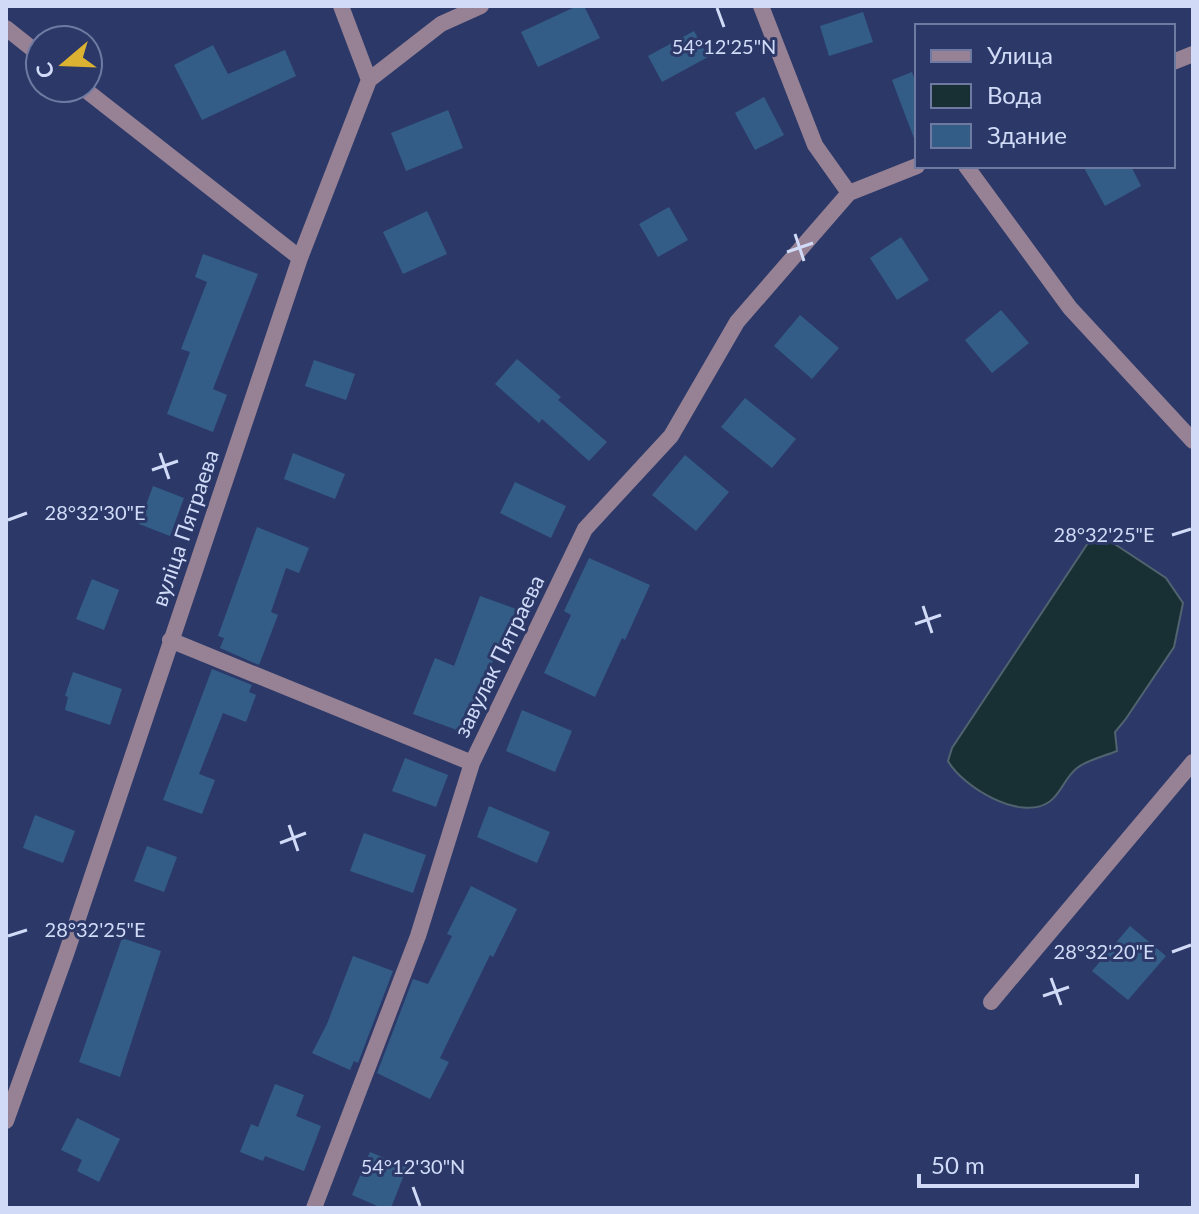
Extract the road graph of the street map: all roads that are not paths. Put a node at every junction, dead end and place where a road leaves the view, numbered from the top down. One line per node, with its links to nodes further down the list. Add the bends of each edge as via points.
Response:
1 (341, 6): 6 (street)
2 (481, 6): 6 (street, via 441,24)
3 (761, 6): 10 (street, via 815,145)
4 (6, 28): 5 (street)
5 (24, 42)
6 (369, 80): 11 (street, вуліца Пятраева)
7 (103, 104): 11 (street)
8 (915, 167): 10 (street)
9 (967, 168): 12 (street, via 1070,308)
10 (849, 193): 15 (street, завулак Пятраева, via 737,322 671,436 585,529)
11 (300, 258): 13 (street, вуліца Пятраева)
12 (1193, 441)
13 (170, 640): 15 (street); 17 (street, вуліца Пятраева)
14 (1193, 762): 16 (street)
15 (472, 763): 18 (street, завулак Пятраева, via 418,936)
16 (991, 1002)
17 (6, 1121)
18 (314, 1208)

